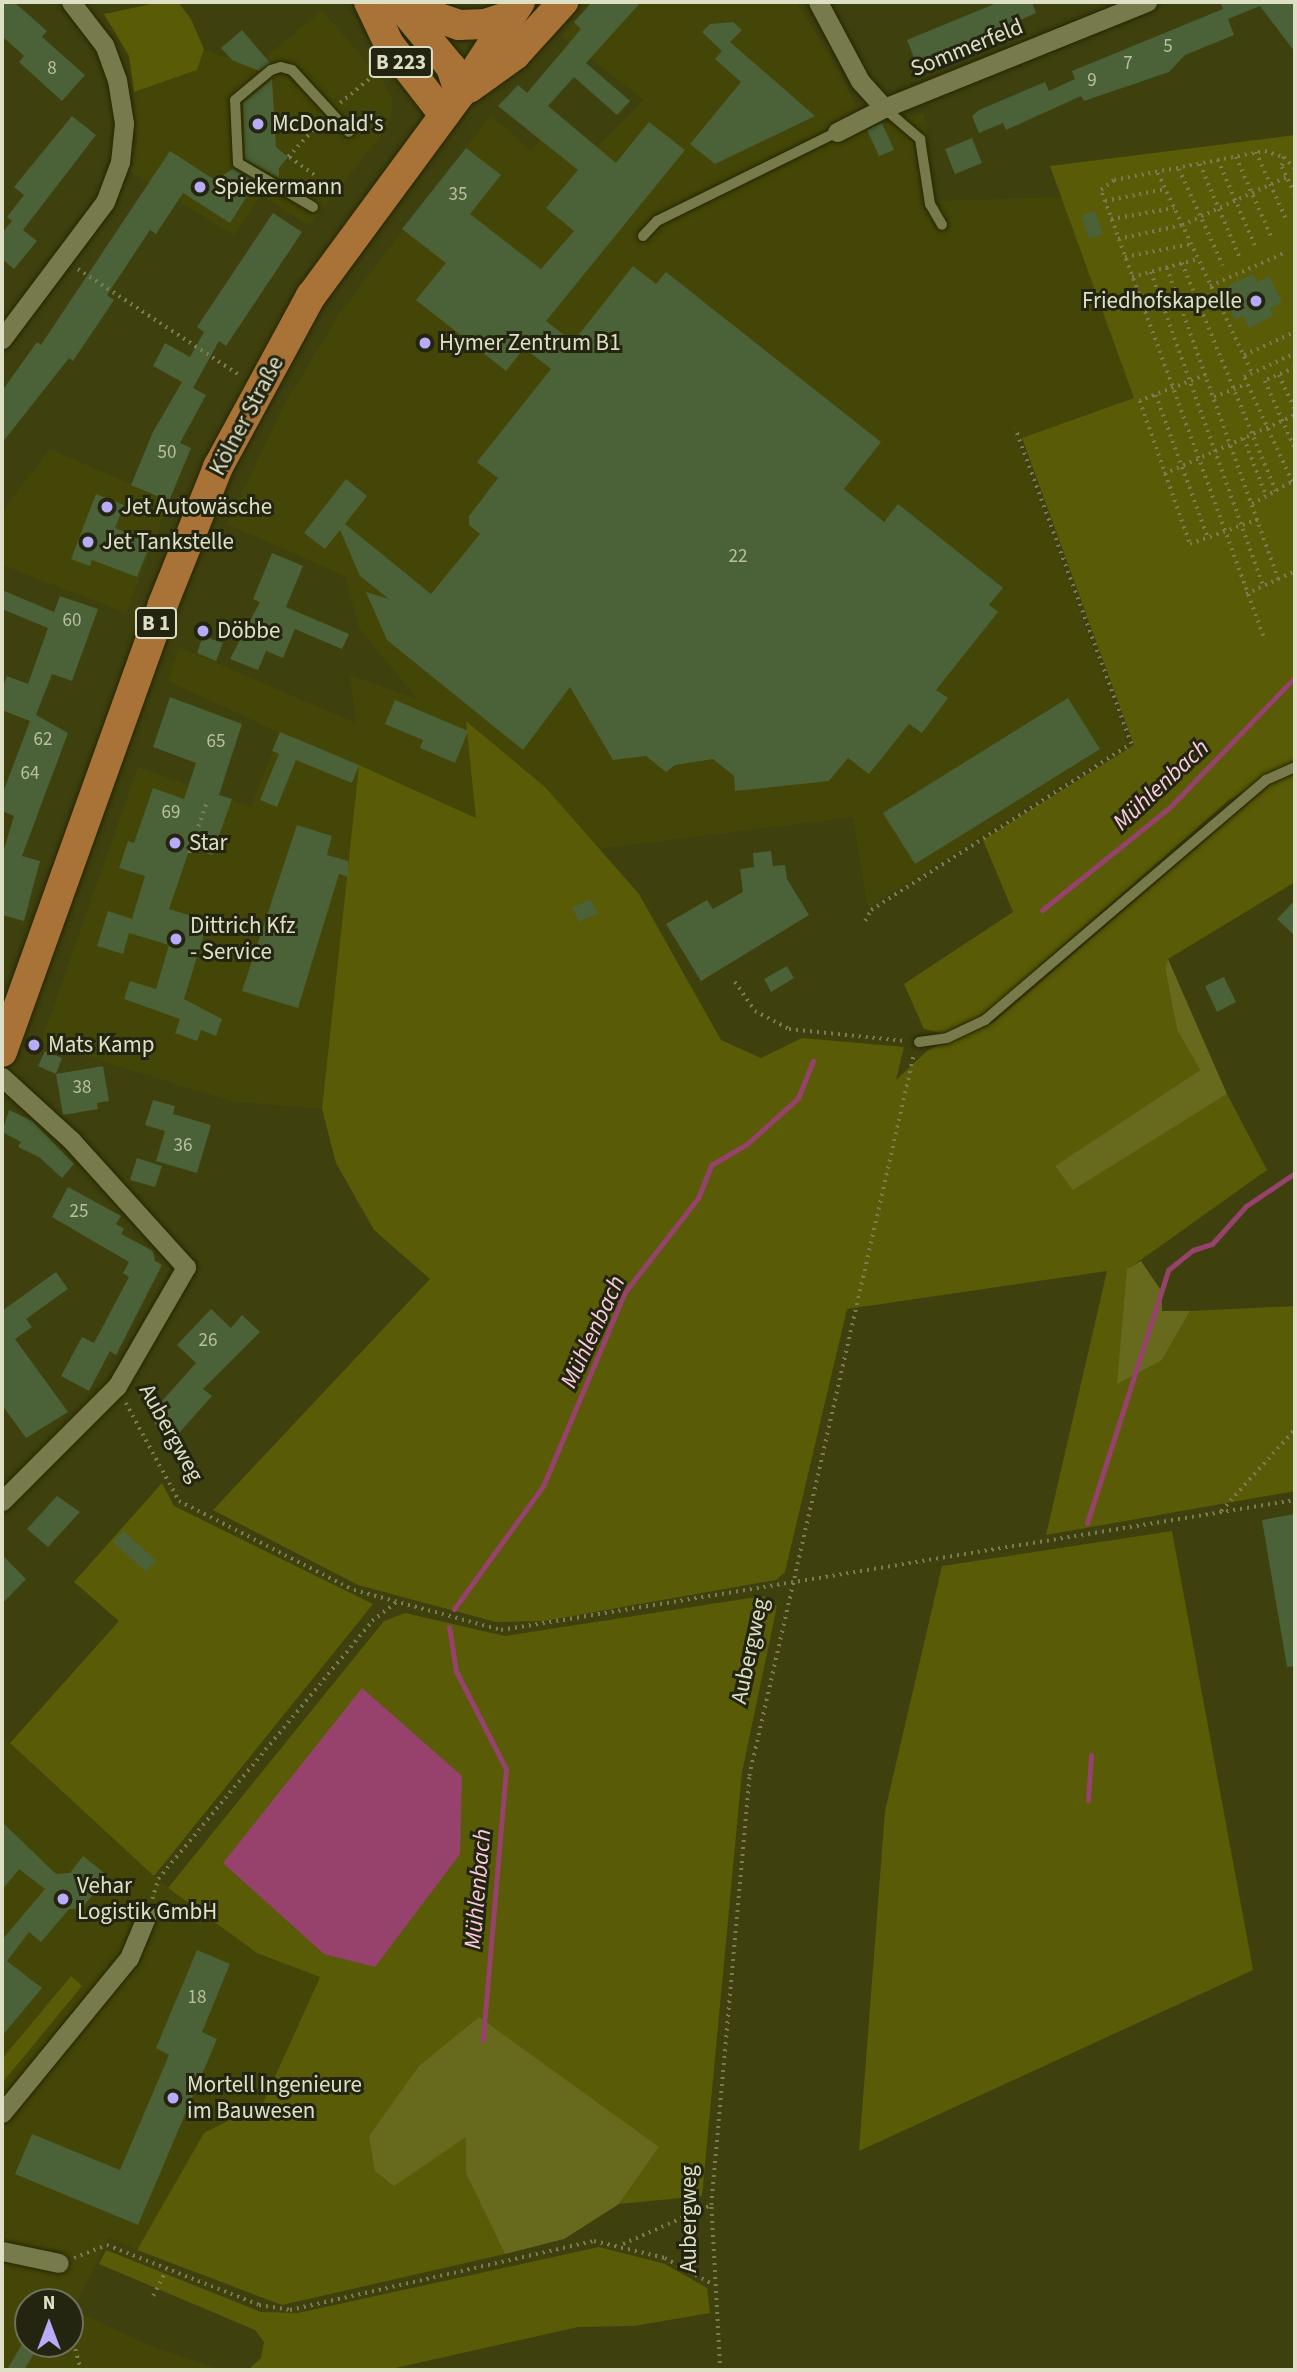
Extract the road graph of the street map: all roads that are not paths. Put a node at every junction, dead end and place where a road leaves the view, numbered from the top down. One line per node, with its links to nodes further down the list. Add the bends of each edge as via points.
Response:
1 (71, 2): 14 (street, via 104,45 117,80 124,123 120,162 106,202)
2 (369, 2): 7 (main road, B 223, via 389,44)
3 (818, 2): 8 (street, via 860,81)
4 (1147, 2): 8 (street, Sommerfeld)
5 (396, 3): 6 (main road, via 459,26); 7 (main road, B 223, via 451,67)
6 (537, 9): 7 (main road, Kölner Straße / B 1); 7 (main road, Kölner Straße / B 1, via 515,55)
7 (452, 104): 17 (main road, Kölner Straße / B 1, via 352,235 312,296 218,467)
8 (884, 108): 10 (street, Sommerfeld); 12 (lane, via 920,139 930,204)
9 (349, 132): 11 (lane, via 292,70 271,70 235,100 238,163)
10 (837, 132): 13 (lane, via 657,221)
11 (313, 207)
12 (942, 225)
13 (643, 236)
14 (2, 339)
15 (1295, 767): 16 (lane, via 1266,780 985,1020 947,1038)
16 (919, 1042)
17 (2, 1052)
18 (2, 1077): 19 (street, Aubergweg, via 72,1141 186,1266 117,1386)
19 (2, 1501)
20 (147, 1915): 21 (street, via 129,1958)
21 (2, 2113)
22 (2, 2251): 23 (street)
23 (59, 2263)

